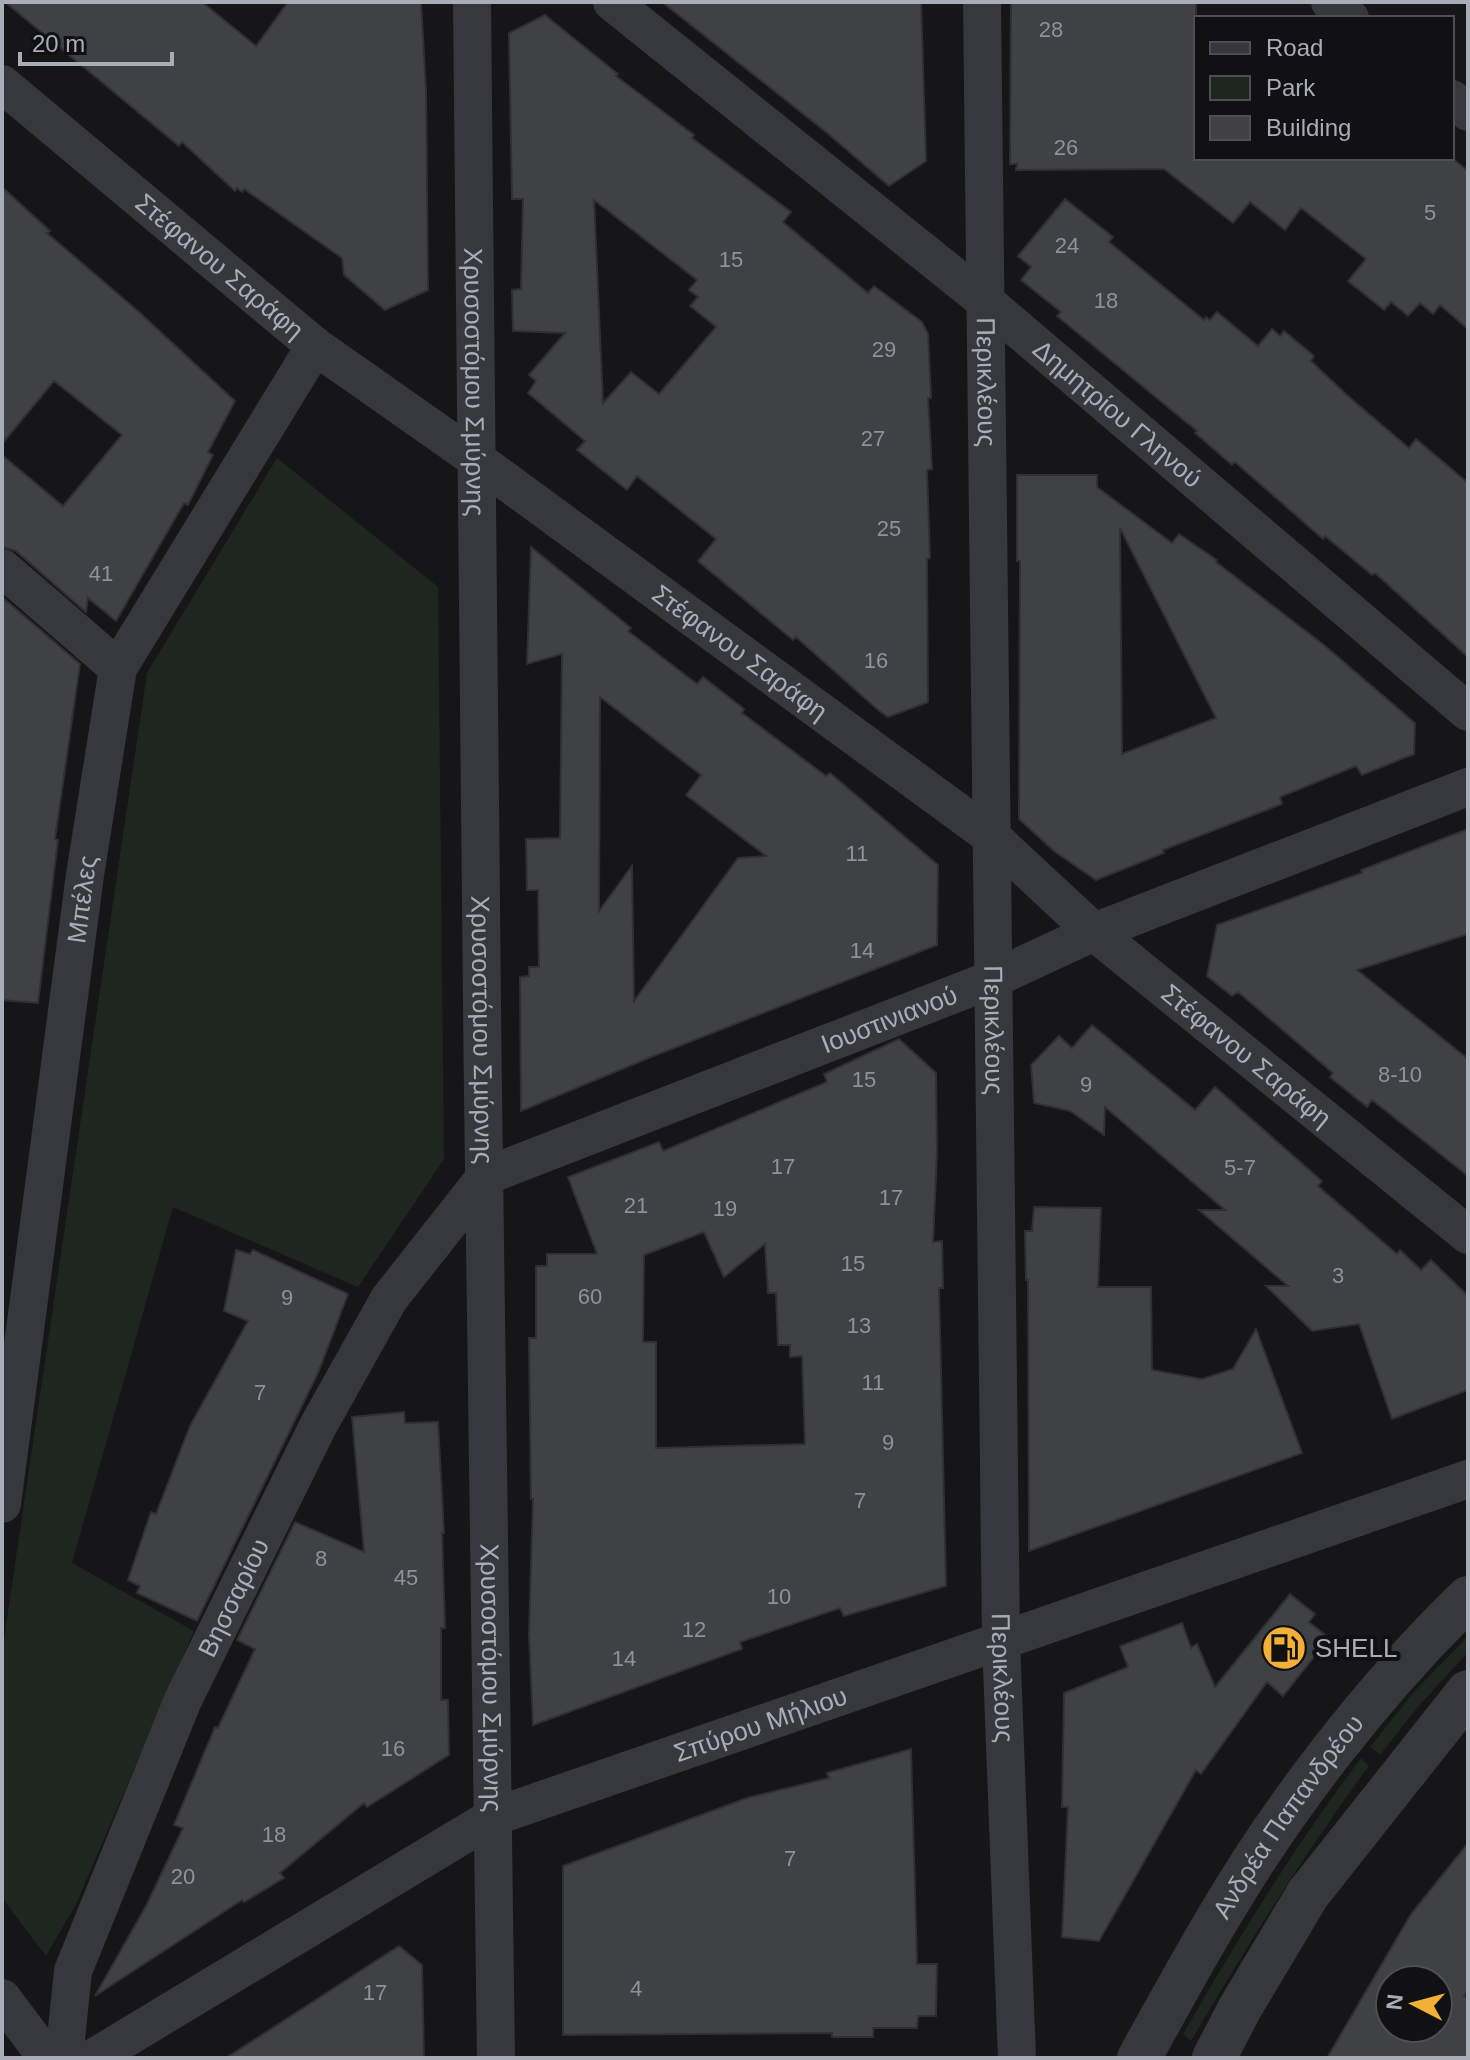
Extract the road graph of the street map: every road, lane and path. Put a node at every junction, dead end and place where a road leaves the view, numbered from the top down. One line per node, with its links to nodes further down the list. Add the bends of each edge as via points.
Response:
1 (472, 2): 9 (street, Χρυσοστόμου Σμύρνης)
2 (612, 2): 7 (street, Δημητρίου Γληνού)
3 (982, 2): 7 (street, Περικλέους)
4 (1330, 2): 5 (street)
5 (1348, 16)
6 (2, 84): 8 (street, Στέφανου Σαράφη)
7 (985, 301): 12 (street, Δημητρίου Γληνού); 14 (street, Περικλέους)
8 (315, 346): 9 (street, Στέφανου Σαράφη); 11 (street, Μπέλες)
9 (473, 457): 14 (street, Στέφανου Σαράφη); 17 (street, Χρυσοστόμου Σμύρνης)
10 (2, 568): 11 (street)
11 (118, 668): 20 (street, Μπέλες, via 85,875)
12 (1468, 712)
13 (1468, 787): 15 (street, Ιουστινιανού)
14 (992, 837): 15 (street, Στέφανου Σαράφη); 16 (street, Περικλέους)
15 (1094, 932): 16 (street, Ιουστινιανού); 18 (street, Στέφανου Σαράφη)
16 (993, 979): 17 (street, Ιουστινιανού); 22 (street, Περικλέους)
17 (486, 1176): 24 (street, Χρυσοστόμου Σμύρνης); 27 (street, Βησσαρίου, via 389,1299 318,1426 183,1700 73,1971)
18 (1468, 1235)
19 (1468, 1479): 22 (street, Σπύρου Μήλιου)
20 (2, 1504)
21 (1468, 1598): 31 (street, Ανδρέα Παπανδρέου, via 1365,1712 1287,1811 1218,1918)
22 (1001, 1641): 24 (street, Σπύρου Μήλιου); 30 (street, Περικλέους)
23 (1468, 1692): 32 (street, via 1308,1894)
24 (493, 1817): 28 (street, Σπύρου Μήλιου); 29 (street, Χρυσοστόμου Σμύρνης)
25 (2, 1998): 26 (street)
26 (47, 2058)
27 (64, 2058)
28 (93, 2058)
29 (496, 2058)
30 (1017, 2058)
31 (1139, 2058)
32 (1214, 2058)

